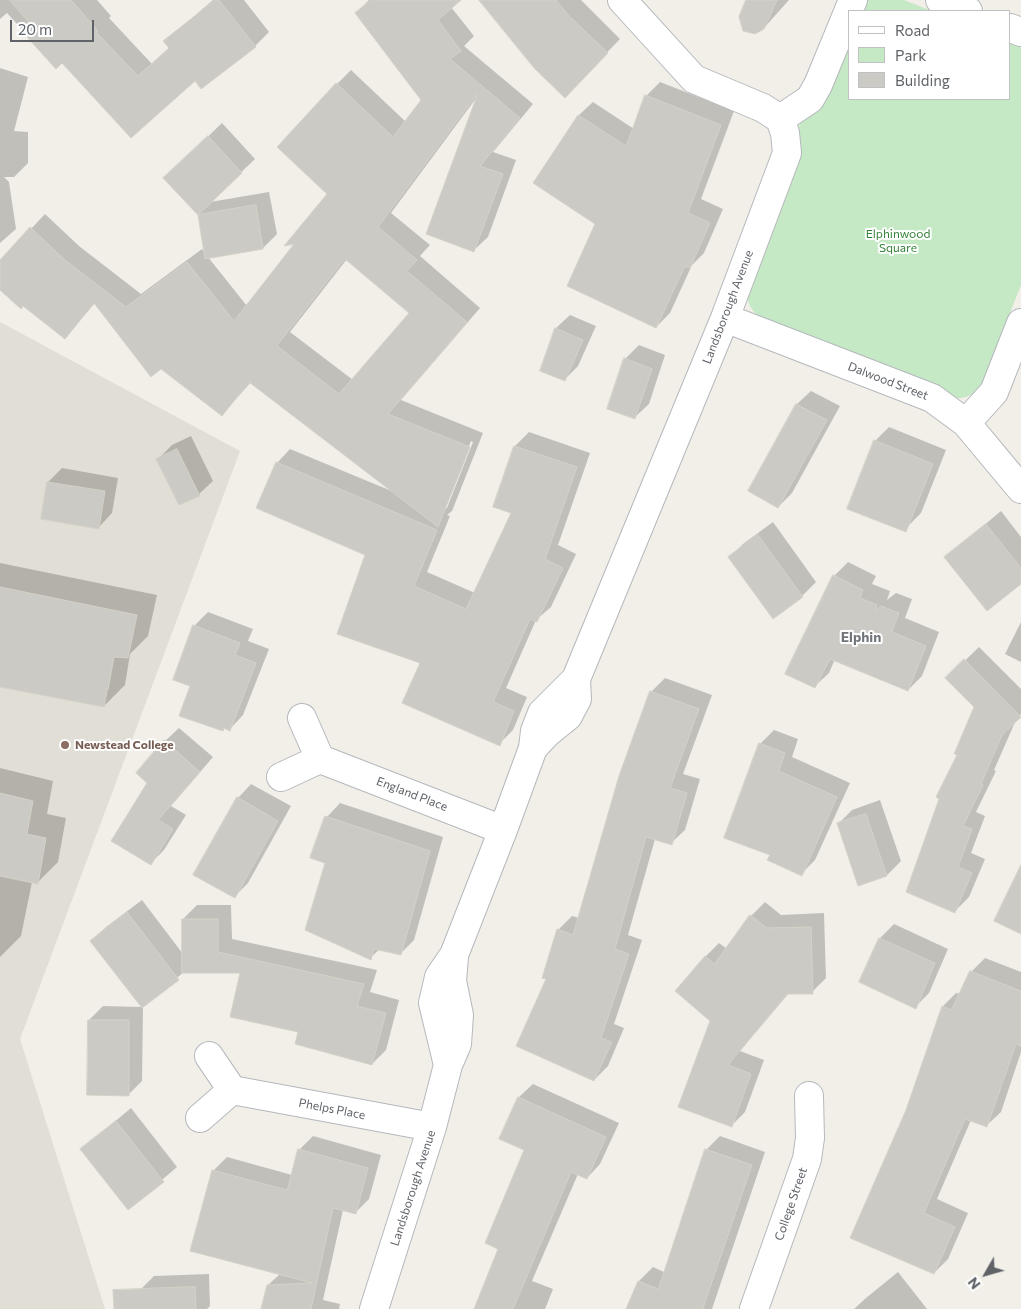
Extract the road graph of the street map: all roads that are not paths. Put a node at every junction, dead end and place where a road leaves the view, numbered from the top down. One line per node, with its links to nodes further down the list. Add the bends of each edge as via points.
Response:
1 (622, 0): 5 (street, via 694,79 763,108)
2 (940, 0): 3 (street)
3 (965, 10)
4 (848, 12): 5 (street, via 810,99)
5 (780, 119): 6 (street, Landsborough Avenue, via 787,154)
6 (725, 318): 8 (street, Dalwood Street, via 932,398); 13 (street, Landsborough Avenue, via 576,679 577,699 568,716 533,748)
7 (1021, 323): 8 (street, via 994,392)
8 (966, 424): 9 (street, Dalwood Street)
9 (1021, 490)
10 (302, 718): 11 (street)
11 (320, 758): 12 (street); 13 (street, England Place)
12 (281, 777)
13 (504, 830): 18 (street, Landsborough Avenue, via 454,955 452,982 459,1015 457,1044 448,1065)
14 (209, 1056): 15 (street)
15 (232, 1090): 17 (street); 18 (street, Phelps Place)
16 (809, 1096): 20 (street, College Street, via 807,1159)
17 (200, 1118)
18 (432, 1128): 19 (street, Landsborough Avenue)
19 (374, 1309)
20 (754, 1309)

